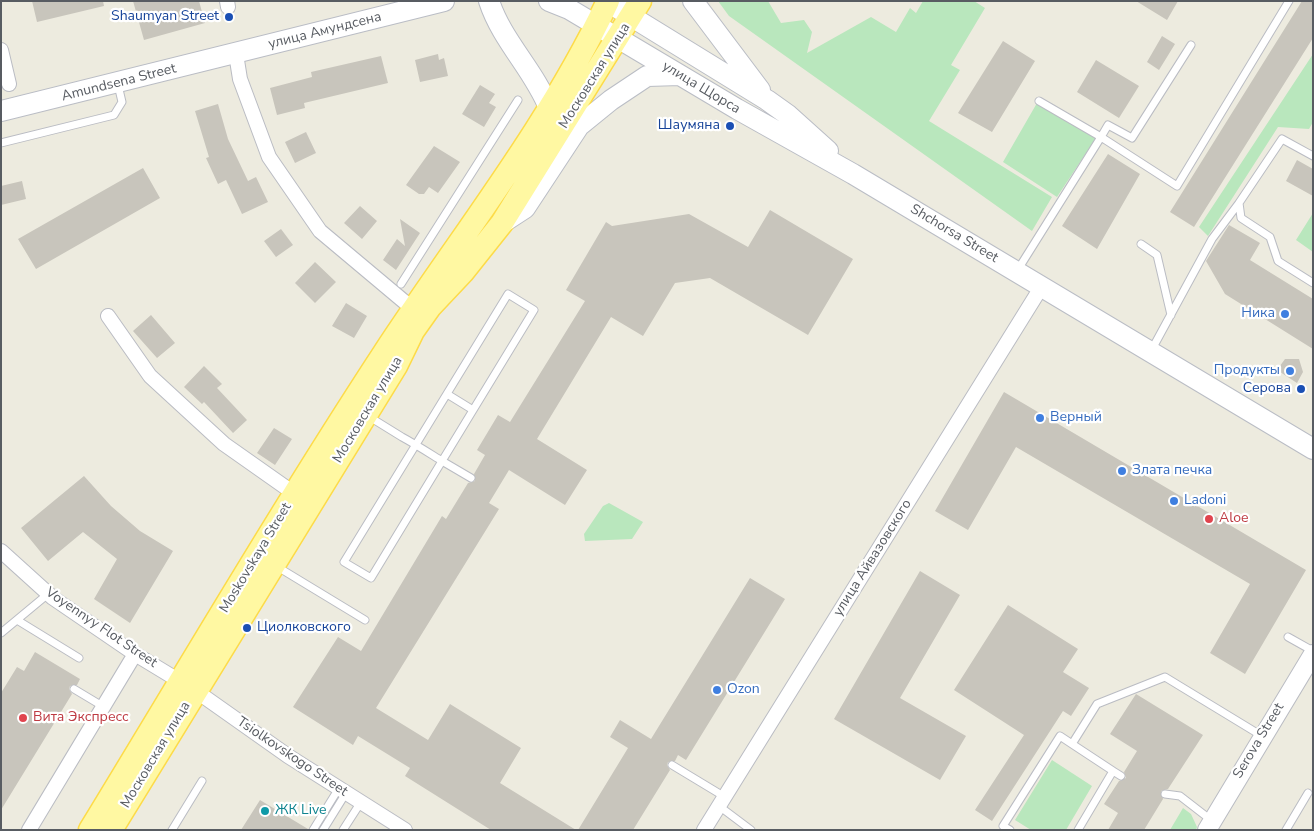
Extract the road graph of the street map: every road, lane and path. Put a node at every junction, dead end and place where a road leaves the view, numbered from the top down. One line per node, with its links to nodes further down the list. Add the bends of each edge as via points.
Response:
1 (444, 1): 12 (main road, улица Амундсена)
2 (489, 1): 19 (main road, via 507,40 542,91)
3 (549, 1): 8 (main road, улица Щорса)
4 (607, 1): 7 (main road, Shchorsa Street); 8 (main road, Московская улица)
5 (692, 1): 17 (main road)
6 (1289, 1): 21 (lane, via 1176,186)
7 (636, 8): 9 (main road, Московская улица); 17 (main road, Shchorsa Street)
8 (596, 26): 9 (main road, улица Щорса); 19 (main road, Московская улица)
9 (618, 39): 13 (main road, улица Щорса); 26 (main road, Московская улица)
10 (1191, 45): 21 (lane, via 1132,138 1108,125)
11 (1, 50): 15 (street)
12 (236, 54): 14 (main road, Amundsena Street); 32 (street, via 240,79 269,157 320,231)
13 (680, 75): 24 (main road, улица Щорса); 26 (main road, via 647,76 611,100 580,126 525,208)
14 (118, 83): 20 (main road, Amundsena Street); 22 (lane, via 122,102 114,115)
15 (10, 84)
16 (518, 100): 30 (lane)
17 (767, 100): 24 (main road, Shchorsa Street)
18 (1039, 100): 21 (lane)
19 (549, 108): 32 (main road, Московская улица, via 482,213)
20 (1, 111)
21 (1101, 137): 28 (lane)
22 (1, 143)
23 (1313, 156): 25 (lane, via 1282,139)
24 (854, 174): 28 (main road, Shchorsa Street)
25 (1239, 203): 29 (lane, via 1241,218 1270,237 1278,261); 33 (lane, via 1212,239)
26 (502, 223): 38 (main road, Московская улица, via 430,307)
27 (1140, 244): 33 (lane, via 1157,255)
28 (1017, 271): 31 (main road, Shchorsa Street)
29 (1313, 283)
30 (401, 284)
31 (1042, 286): 35 (main road, Shchorsa Street); 67 (street, улица Айвазовского)
32 (413, 309): 43 (main road, Moskovskaya Street)
33 (1171, 315): 35 (lane)
34 (108, 316): 43 (street, via 150,376 224,444)
35 (1151, 351): 40 (main road, Shchorsa Street)
36 (447, 394): 37 (lane); 37 (lane, via 508,294 534,310); 39 (lane)
37 (473, 410): 41 (lane)
38 (366, 414): 39 (lane); 45 (main road, Московская улица)
39 (415, 445): 41 (lane); 41 (lane, via 344,562 364,574 371,578)
40 (1313, 449)
41 (442, 461): 42 (lane)
42 (471, 478)
43 (296, 494): 54 (main road, Moskovskaya Street)
44 (1, 551): 46 (street, Voyennyy Flot Street)
45 (274, 564): 48 (lane); 54 (main road, Московская улица)
46 (48, 594): 47 (lane); 52 (street, Voyennyy Flot Street)
47 (17, 620): 49 (lane); 53 (lane)
48 (365, 620)
49 (1, 633)
50 (1288, 637): 51 (lane)
51 (1313, 653): 57 (street, Serova Street)
52 (135, 654): 54 (street, Voyennyy Flot Street); 56 (street)
53 (79, 658)
54 (188, 686): 63 (street, Tsiolkovskogo Street); 70 (main road, Moskovskaya Street); 71 (main road, Московская улица)
55 (74, 689): 56 (lane)
56 (104, 707): 69 (street)
57 (1262, 736): 58 (lane, via 1165,677 1097,704); 68 (street, Serova Street)
58 (1072, 744): 60 (lane); 79 (lane, via 1060,736 1003,826)
59 (672, 765): 67 (lane)
60 (1113, 770): 61 (lane); 80 (lane)
61 (1121, 776)
62 (202, 781): 72 (lane)
63 (342, 791): 66 (street, Tsiolkovskogo Street); 73 (lane); 74 (lane)
64 (1165, 794): 68 (lane, via 1180,796)
65 (1308, 794): 81 (lane)
66 (360, 802): 75 (lane); 76 (street, Tsiolkovskogo Street)
67 (722, 802): 77 (street, улица Айвазовского); 78 (lane)
68 (1210, 825)
69 (29, 830)
70 (90, 830)
71 (111, 830)
72 (172, 830)
73 (313, 830)
74 (323, 830)
75 (343, 830)
76 (405, 830)
77 (704, 830)
78 (751, 830)
79 (1010, 830)
80 (1078, 830)
81 (1286, 830)

